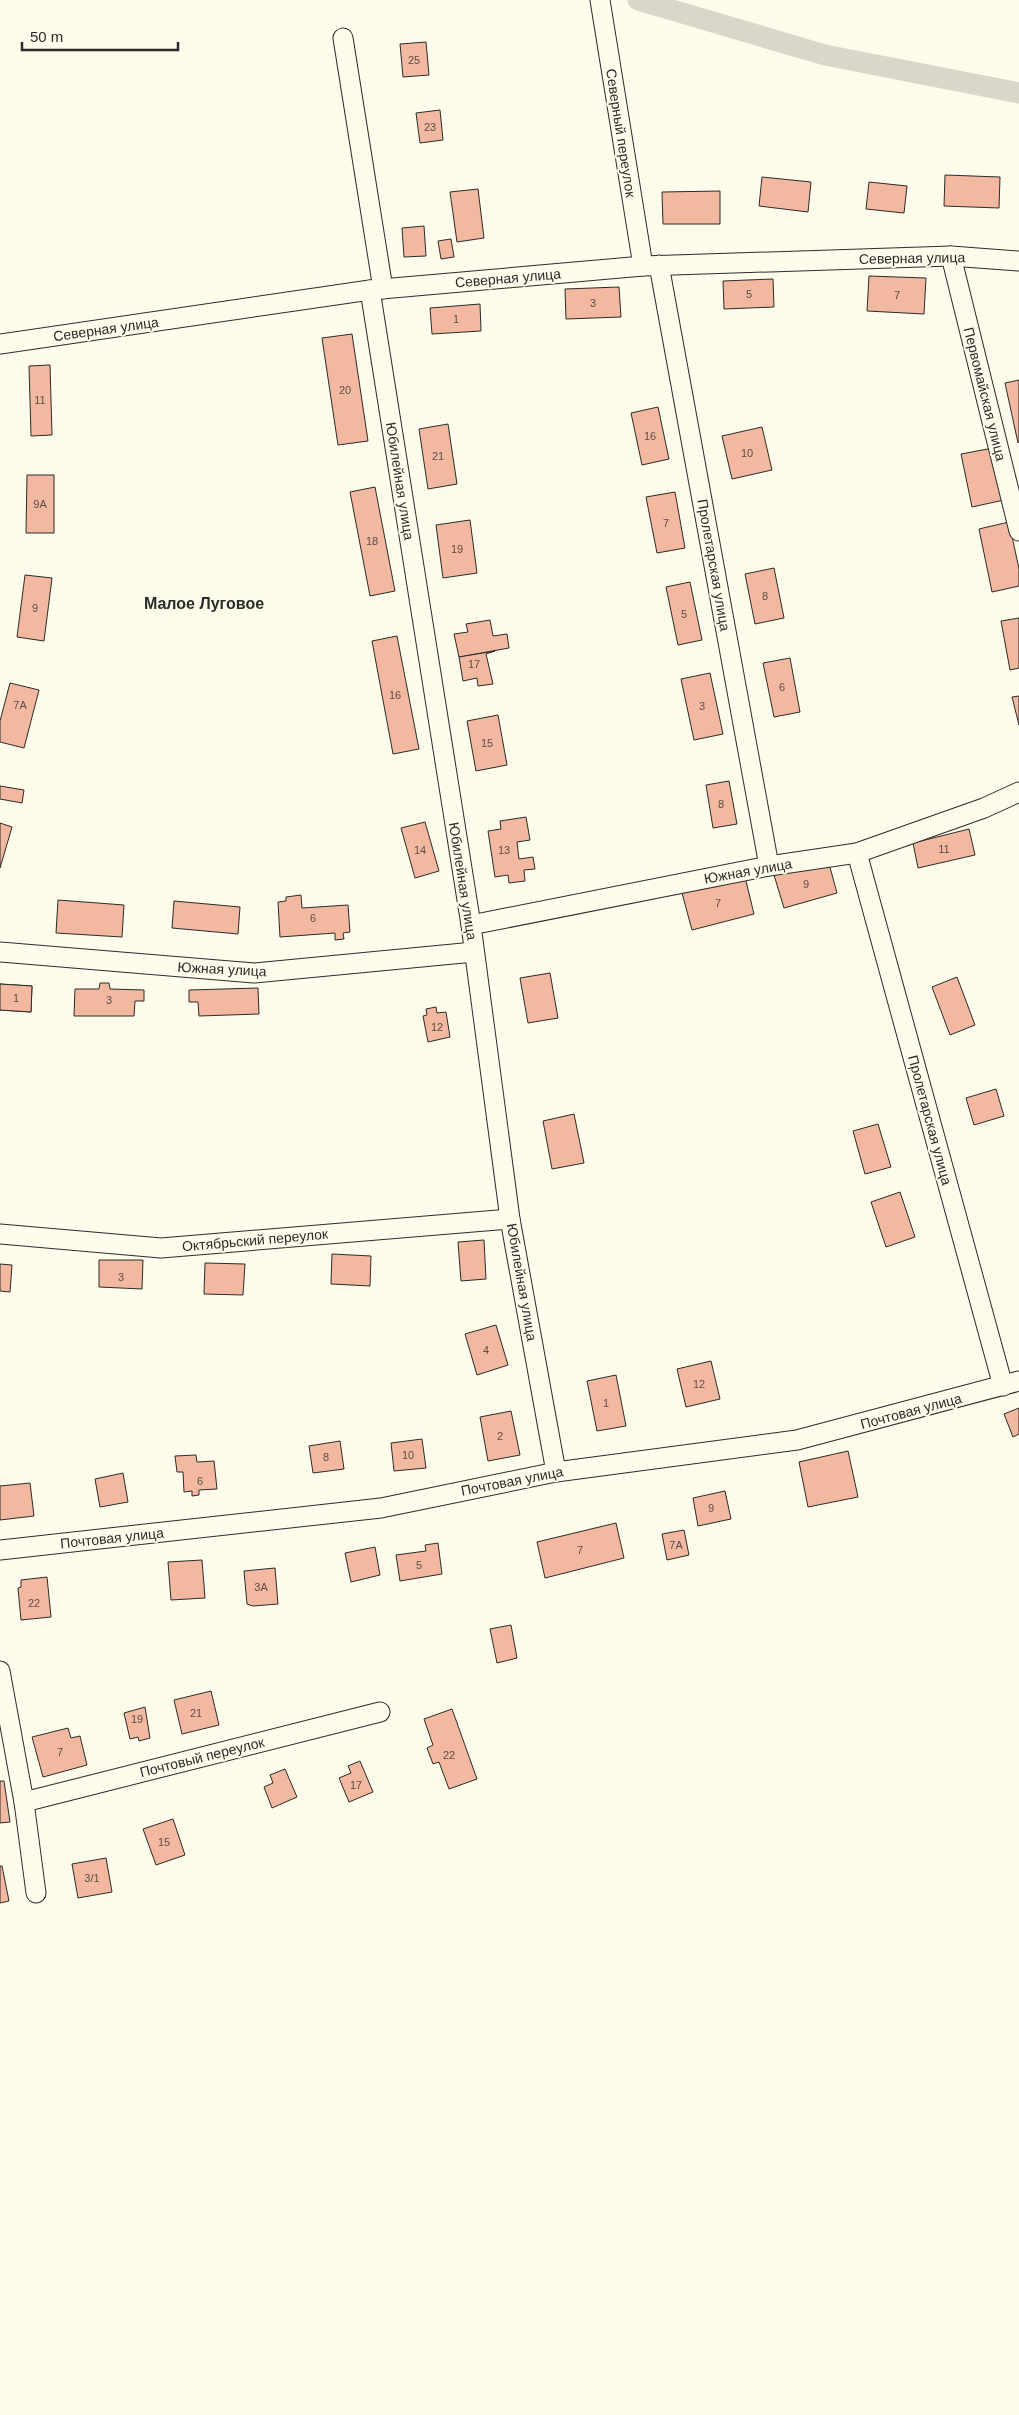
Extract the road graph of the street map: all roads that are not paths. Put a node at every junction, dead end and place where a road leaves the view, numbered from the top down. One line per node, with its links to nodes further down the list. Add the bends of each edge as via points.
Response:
1 (600, 0): 5 (street, Северный переулок)
2 (343, 38): 6 (street, Юбилейная улица)
3 (951, 256): 4 (street, Северная улица); 5 (street, Северная улица); 8 (street, Первомайская улица)
4 (1019, 261)
5 (651, 265): 6 (street, Северная улица); 11 (street, Пролетарская улица)
6 (376, 290): 7 (street, Северная улица); 12 (street, Юбилейная улица)
7 (0, 344)
8 (1019, 531)
9 (1019, 792): 10 (street, Южная улица, via 984,808)
10 (857, 853): 11 (street, Южная улица); 17 (street, Пролетарская улица)
11 (769, 866): 12 (street, Южная улица)
12 (471, 925): 14 (street, Юбилейная улица)
13 (0, 952): 14 (street, Южная улица, via 254,973)
14 (474, 952): 15 (street, Юбилейная улица)
15 (510, 1219): 16 (street, Октябрьский переулок, via 161,1248); 18 (street, Юбилейная улица)
16 (0, 1234)
17 (1011, 1384): 18 (street, Почтовая улица, via 797,1440)
18 (556, 1472): 19 (street, Почтовая улица, via 381,1508)
19 (0, 1550)
20 (0, 1671): 22 (street)
21 (380, 1712): 22 (street, Почтовый переулок)
22 (24, 1802): 23 (street)
23 (36, 1893)

